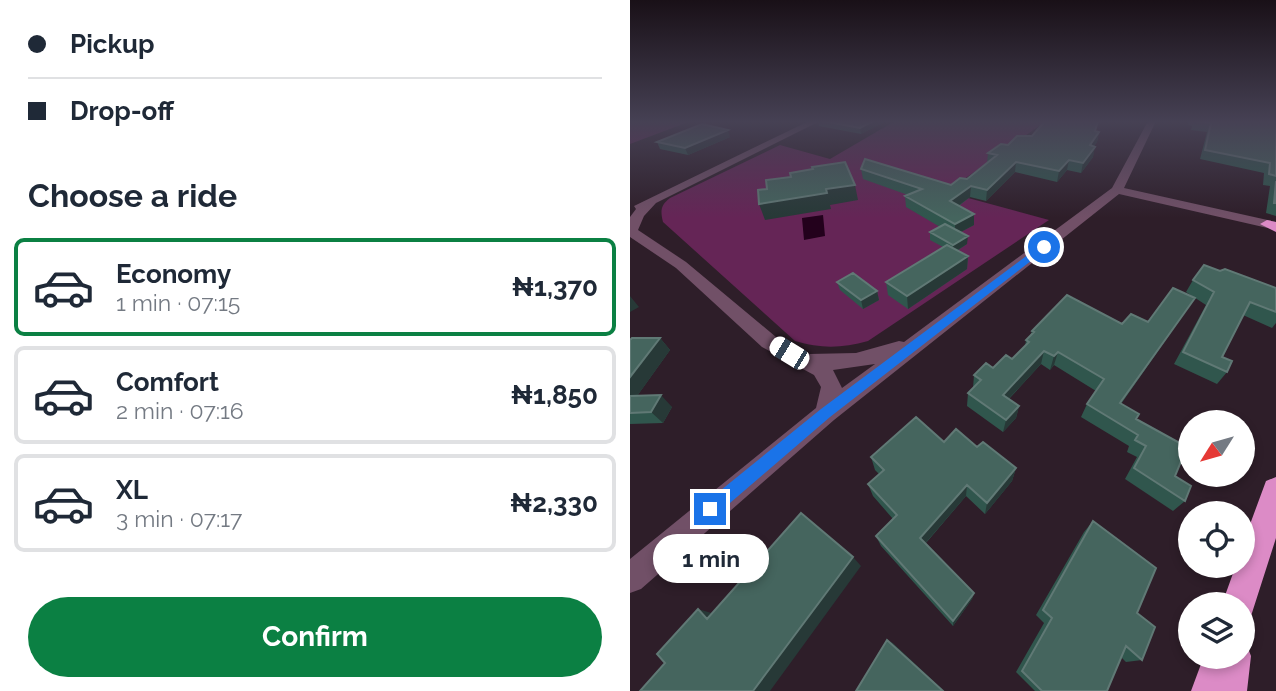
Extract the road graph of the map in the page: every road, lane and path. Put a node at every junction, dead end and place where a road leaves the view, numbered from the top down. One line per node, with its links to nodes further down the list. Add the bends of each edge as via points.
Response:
1 (741, 153): 5 (street)
2 (746, 153): 5 (street)
3 (1136, 153): 4 (street)
4 (1117, 190): 6 (street); 7 (street)
5 (636, 204): 8 (street, via 638,214 630,231 681,265 769,342)
6 (1273, 226)
7 (923, 338): 8 (street, via 859,361); 9 (street)
8 (806, 360): 9 (street, via 821,369 832,386)
9 (826, 413): 11 (street)
10 (1276, 492): 12 (highway)
11 (630, 578)
12 (1243, 592)
13 (1218, 669): 15 (highway)
14 (1231, 669): 16 (highway)
15 (1210, 691)
16 (1228, 691)

